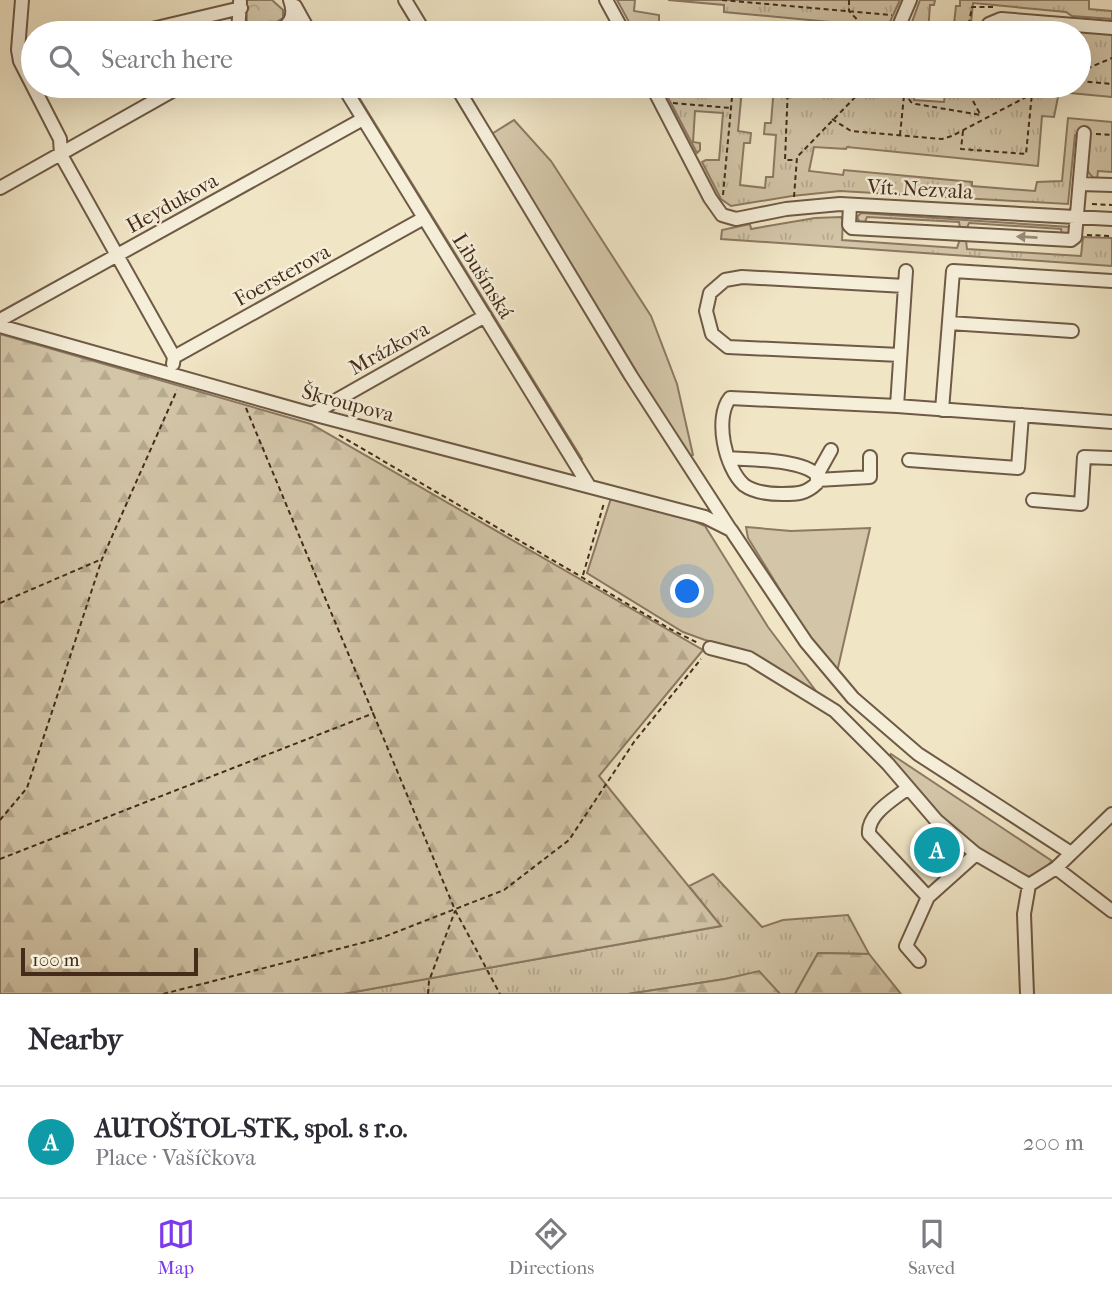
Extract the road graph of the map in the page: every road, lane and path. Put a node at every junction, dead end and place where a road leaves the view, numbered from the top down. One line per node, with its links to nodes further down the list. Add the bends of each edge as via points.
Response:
1 (22, 0): 24 (street)
2 (291, 0): 13 (street); 14 (street)
3 (405, 0): 15 (street)
4 (606, 0): 16 (street)
5 (722, 0): 8 (path)
6 (849, 0): 10 (path)
7 (910, 0): 18 (street)
8 (735, 1): 10 (path)
9 (240, 4): 12 (street)
10 (849, 11): 11 (path); 17 (path)
11 (896, 15)
12 (178, 21)
13 (291, 21)
14 (304, 21)
15 (418, 21)
16 (617, 21)
17 (859, 21)
18 (901, 21)
19 (997, 21): 20 (street)
20 (1026, 21)
21 (1091, 26): 22 (street)
22 (1112, 28)
23 (1112, 58): 25 (path)
24 (20, 61)
25 (1091, 67)
26 (1091, 82): 27 (path)
27 (1112, 84)
28 (39, 98): 50 (street, via 60,139)
29 (160, 98): 50 (street)
30 (350, 98): 44 (street, Libušínská)
31 (463, 98): 93 (street, via 631,376)
32 (658, 98): 58 (street, Vít. Nezvala, via 710,198 727,217)
33 (732, 98): 42 (path)
34 (788, 98): 51 (path, via 785,160)
35 (854, 98): 45 (path)
36 (903, 98): 49 (path)
37 (908, 98): 43 (path, via 916,104)
38 (972, 98): 43 (path)
39 (1021, 98): 43 (path)
40 (1032, 98): 46 (path, via 1027,155 961,149)
41 (669, 103): 42 (path)
42 (731, 108): 56 (path)
43 (982, 116): 46 (path)
44 (363, 118): 60 (street, Libušínská); 65 (street, Heydukova)
45 (832, 119): 49 (path, via 851,131); 51 (path)
46 (963, 130): 49 (path, via 942,139)
47 (1084, 133): 48 (path); 52 (street)
48 (1112, 135)
49 (900, 136)
50 (61, 155): 54 (street); 65 (street)
51 (797, 160): 55 (path, via 794,198)
52 (1080, 184): 53 (street); 57 (street)
53 (1112, 185)
54 (0, 188)
55 (803, 197)
56 (723, 203)
57 (1078, 204): 59 (path); 61 (street)
58 (850, 205): 61 (street, Vít. Nezvala); 61 (street, one-way to 58, via 1071,240 852,228)
59 (1112, 205)
60 (424, 218): 69 (street, Libušínská); 75 (street, Foersterova)
61 (1077, 218): 62 (street, Vít. Nezvala)
62 (1112, 219)
63 (1081, 236): 64 (path)
64 (1112, 236)
65 (118, 255): 70 (street, Heydukova); 75 (street)
66 (906, 271): 68 (street)
67 (1112, 281): 71 (street, via 953,271)
68 (905, 286): 74 (street); 74 (street, via 742,277 724,280 710,293 706,311 712,334 728,347)
69 (485, 317): 80 (street, Mrázkova); 90 (street, Libušínská)
70 (0, 320)
71 (949, 323): 73 (street); 79 (street)
72 (0, 326): 76 (street, Škroupova)
73 (1072, 331)
74 (900, 355): 78 (street)
75 (174, 357): 76 (street)
76 (177, 377): 77 (street, Škroupova); 94 (path)
77 (240, 394): 80 (street, Škroupova); 98 (path)
78 (897, 406): 79 (street); 86 (street, via 730,398 723,419)
79 (942, 410): 81 (street)
80 (312, 414): 90 (street, Škroupova)
81 (1022, 415): 82 (street); 88 (street, via 1018,468)
82 (1112, 422)
83 (330, 430): 95 (path)
84 (831, 450): 89 (street)
85 (870, 457): 89 (street, via 870,477)
86 (729, 458): 89 (street, via 791,464 812,470); 89 (street, via 737,477 757,491 808,492)
87 (1112, 458): 92 (street, via 1084,457 1081,504)
88 (909, 460)
89 (817, 477)
90 (589, 486): 91 (street, Škroupova)
91 (608, 491): 93 (street, Škroupova, via 705,517); 95 (path)
92 (1033, 500)
93 (731, 530): 102 (street, via 806,642 853,698 918,754)
94 (102, 559): 96 (path); 101 (path, via 27,788)
95 (583, 576): 97 (path)
96 (0, 603)
97 (710, 648): 99 (street, via 749,658 835,711); 108 (path, via 634,742 569,840 504,890)
98 (374, 713): 104 (path); 108 (path)
99 (908, 788): 103 (street); 107 (street, via 873,817 869,834)
100 (1112, 814): 102 (street)
101 (0, 820)
102 (1071, 853): 105 (street)
103 (976, 855): 106 (street); 107 (street)
104 (0, 859)
105 (1056, 869): 106 (street); 109 (street)
106 (1029, 885): 114 (street, via 1024,914)
107 (928, 897): 110 (street, via 906,946)
108 (455, 910): 111 (path, via 381,938); 112 (path); 113 (path)
109 (1112, 911)
110 (919, 961)
111 (163, 994)
112 (428, 994)
113 (500, 994)
114 (1027, 994)

